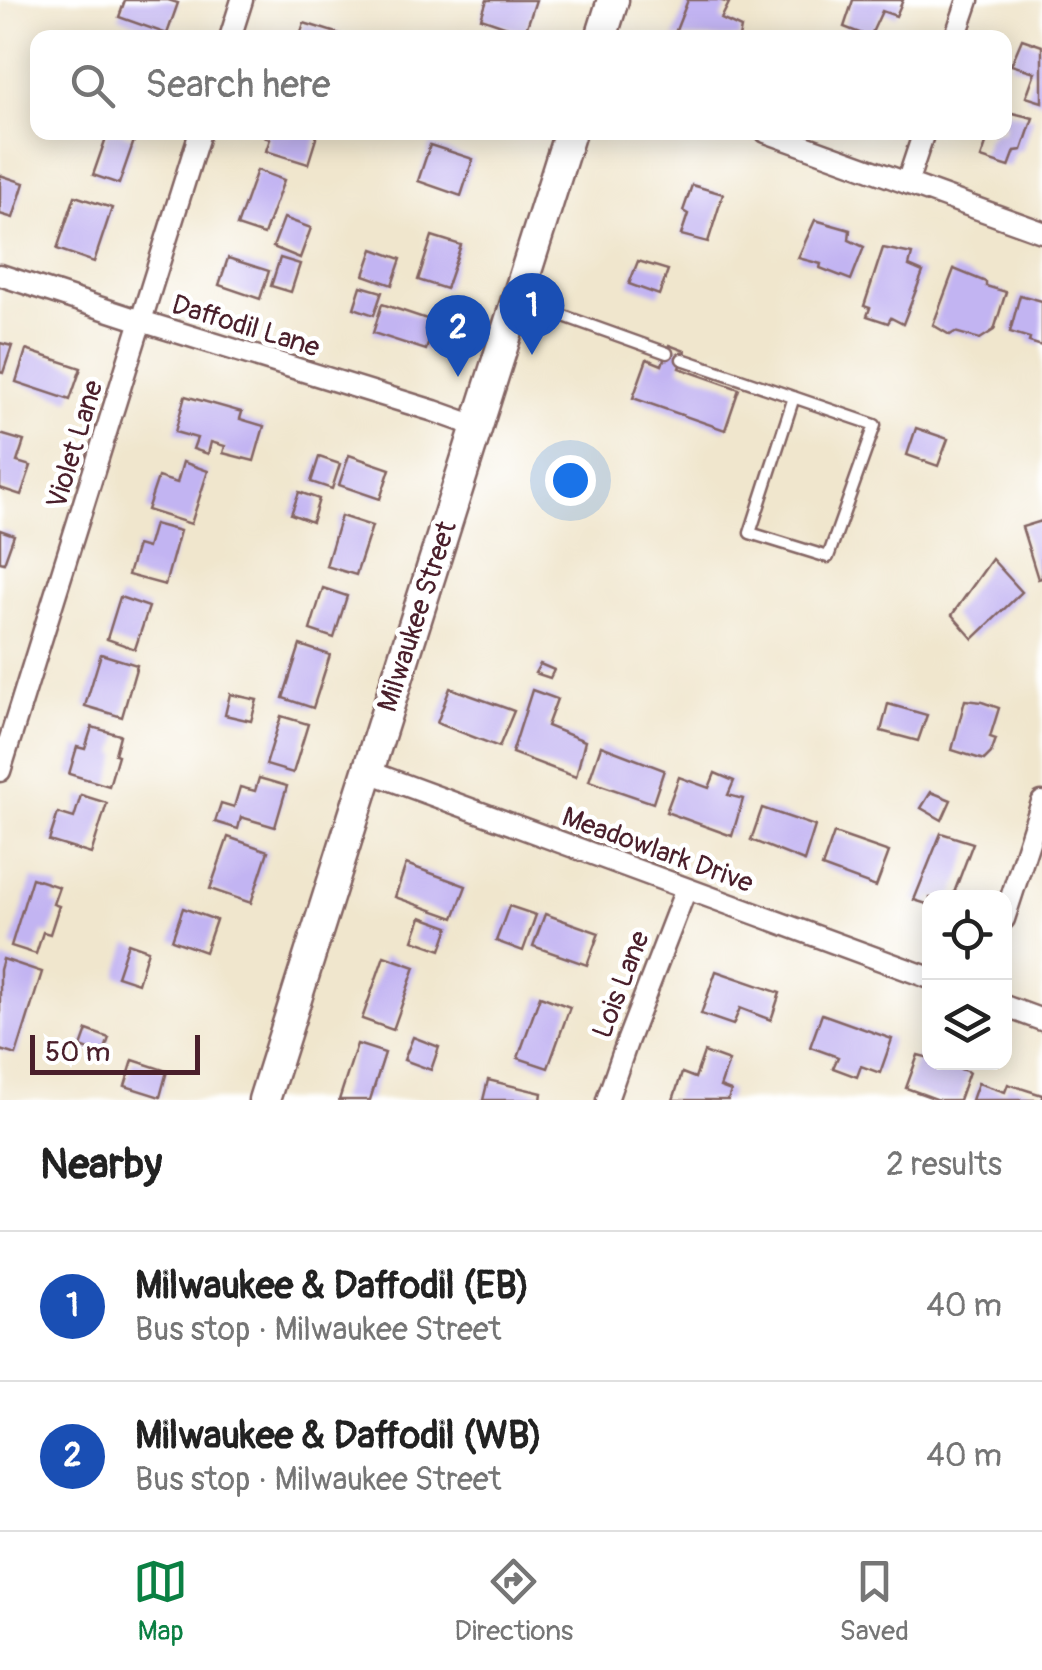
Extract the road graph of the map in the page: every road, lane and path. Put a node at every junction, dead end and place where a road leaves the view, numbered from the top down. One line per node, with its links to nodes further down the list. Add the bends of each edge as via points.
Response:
1 (242, 0): 4 (street)
2 (613, 0): 5 (street)
3 (968, 0): 6 (street)
4 (233, 30)
5 (604, 30)
6 (959, 30)
7 (198, 140): 15 (street, Violet Lane)
8 (567, 140): 14 (street, Milwaukee Street)
9 (788, 140): 11 (street)
10 (921, 140): 11 (street)
11 (907, 183): 12 (street)
12 (1042, 232)
13 (0, 275): 15 (street, Daffodil Lane)
14 (517, 299): 16 (lane); 19 (street, Milwaukee Street)
15 (141, 321): 19 (street, Daffodil Lane); 20 (street, Violet Lane)
16 (667, 353)
17 (682, 358): 18 (lane)
18 (794, 397): 18 (lane, via 875,425 828,558 750,533)
19 (476, 426): 21 (street, Milwaukee Street)
20 (0, 771)
21 (367, 771): 23 (street, Meadowlark Drive); 28 (street, Milwaukee Street)
22 (1042, 802): 24 (street)
23 (686, 889): 25 (street, Meadowlark Drive); 29 (street, Lois Lane)
24 (1012, 894)
25 (922, 975)
26 (1012, 1009): 27 (street)
27 (1042, 1020)
28 (264, 1100)
29 (607, 1100)

